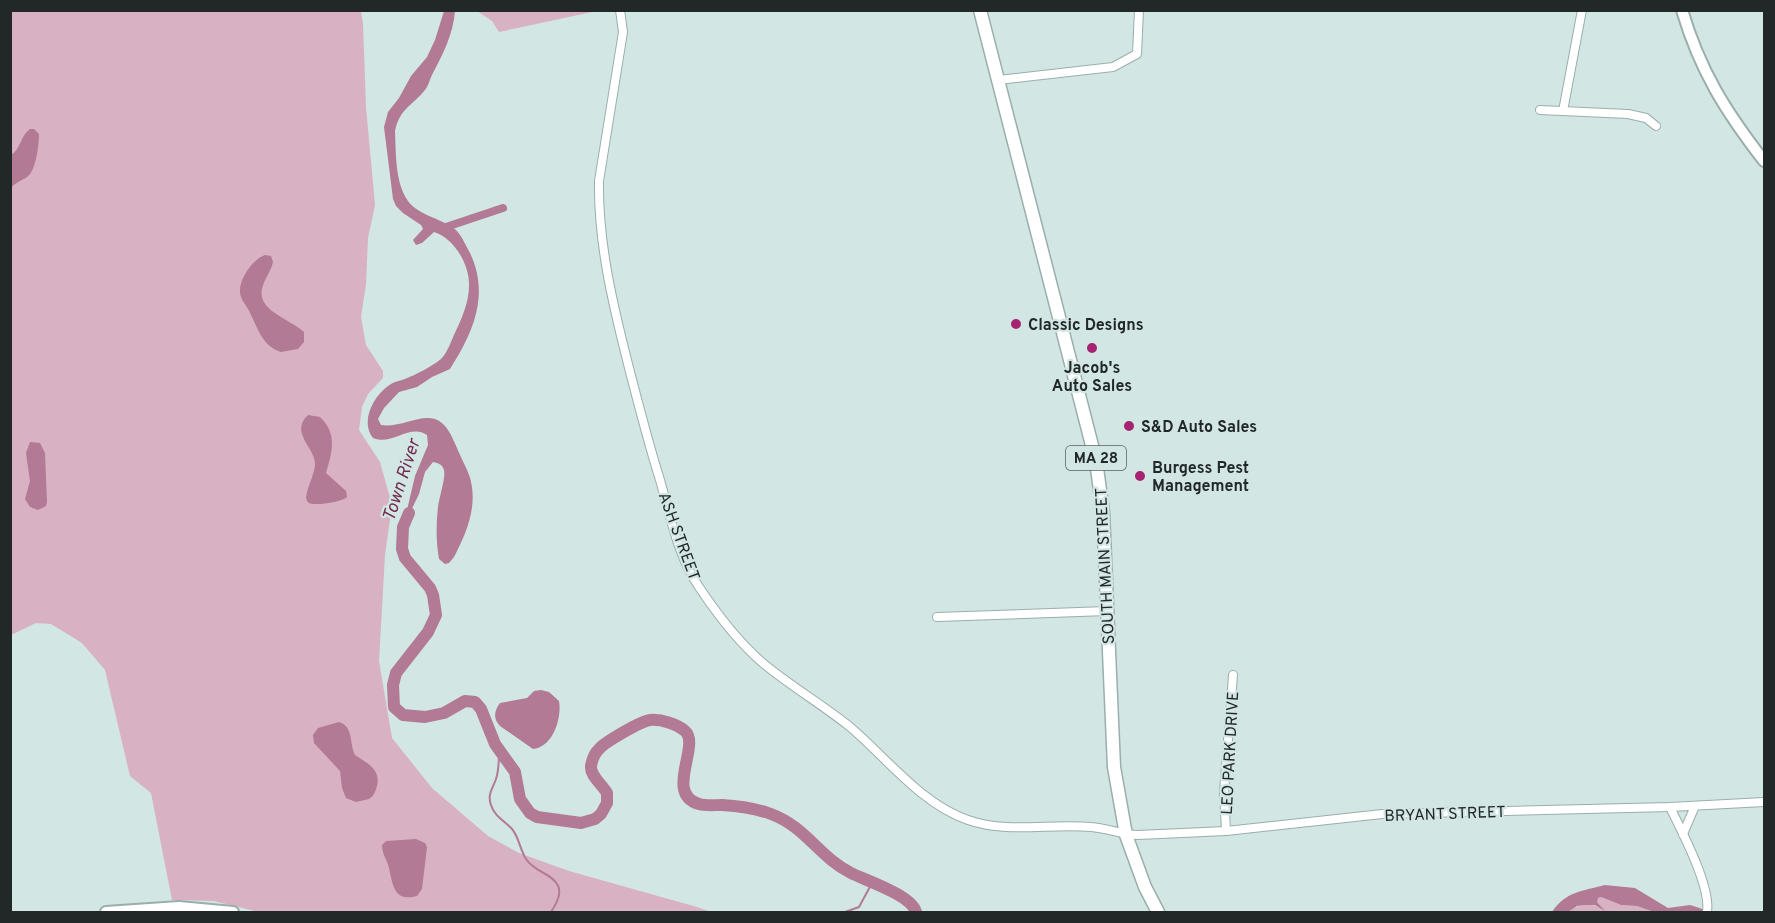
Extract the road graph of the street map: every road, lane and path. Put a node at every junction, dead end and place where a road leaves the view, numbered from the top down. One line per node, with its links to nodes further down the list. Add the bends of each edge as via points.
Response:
1 (620, 10): 19 (street, ASH STREET, via 624,32 599,181 602,237 615,311 648,440 675,533 697,585 763,663 849,726 940,808 993,827 1093,827)
2 (980, 10): 6 (main road, SOUTH MAIN STREET / MA 28)
3 (1139, 10): 6 (street, via 1137,54 1113,67)
4 (1582, 10): 8 (street)
5 (1682, 10): 10 (main road, via 1711,85)
6 (999, 80): 11 (main road, SOUTH MAIN STREET / MA 28, via 1096,461 1103,512)
7 (1540, 110): 8 (street)
8 (1563, 111): 9 (street, via 1634,115 1647,118)
9 (1656, 126)
10 (1764, 161)
11 (1107, 611): 12 (street); 19 (main road, SOUTH MAIN STREET / MA 28, via 1114,767)
12 (937, 617)
13 (1233, 675): 17 (street, LEO PARK DRIVE, via 1224,792)
14 (1764, 802): 15 (street, BRYANT STREET)
15 (1695, 806): 16 (street, BRYANT STREET); 18 (street)
16 (1670, 807): 17 (street, BRYANT STREET, via 1382,814); 18 (street)
17 (1226, 831): 19 (street, BRYANT STREET)
18 (1683, 834): 21 (street, via 1701,878)
19 (1126, 835): 24 (main road, SOUTH MAIN STREET / MA 28)
20 (127, 911): 22 (main road); 23 (main road, via 195,908)
21 (1708, 911)
22 (106, 912)
23 (233, 912)
24 (1158, 912)

